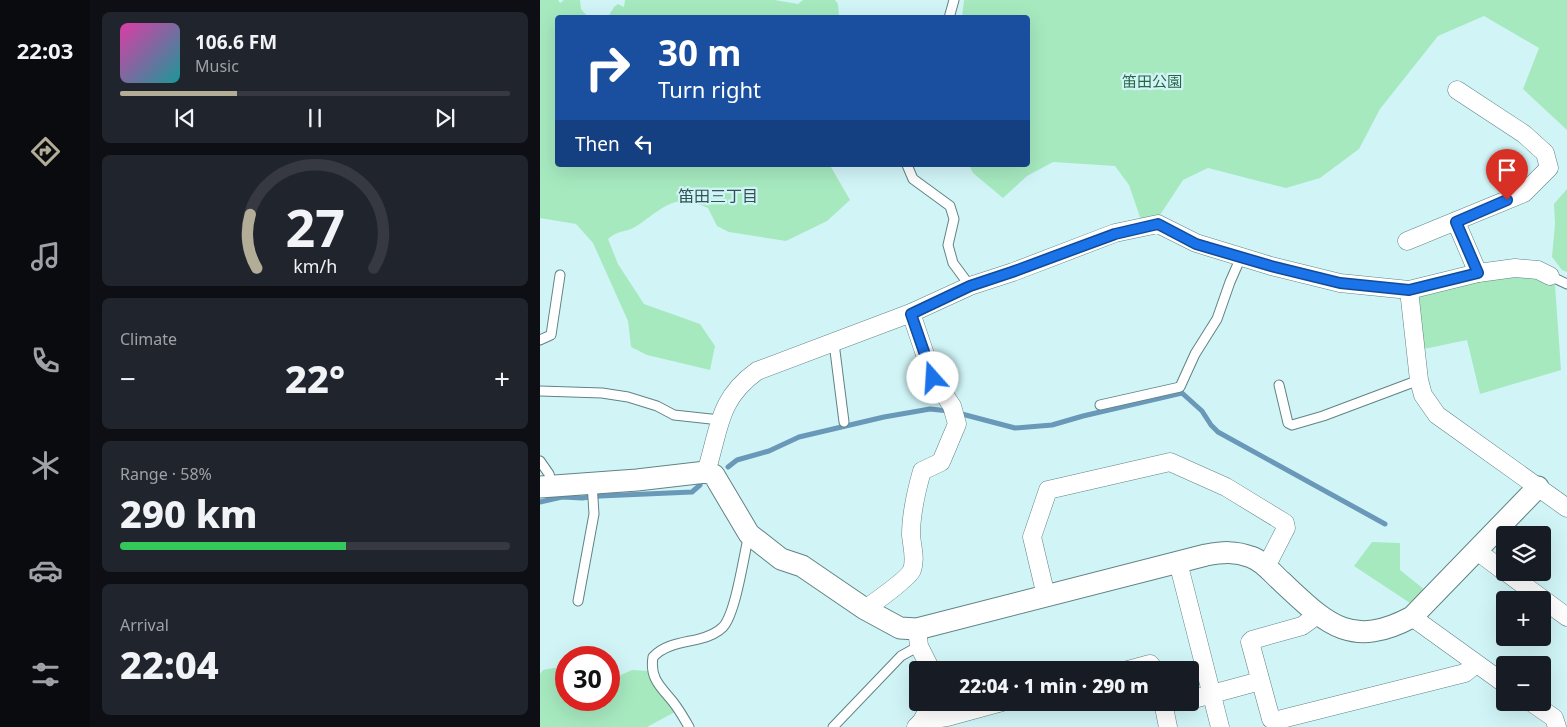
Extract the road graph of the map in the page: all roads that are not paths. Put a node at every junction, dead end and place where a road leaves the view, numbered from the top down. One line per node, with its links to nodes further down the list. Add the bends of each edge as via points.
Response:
1 (954, 0): 2 (lane)
2 (950, 15)
3 (1457, 90): 5 (street, via 1524,134 1545,154 1549,168 1524,194)
4 (908, 167): 12 (lane, via 913,179 950,206 954,219 948,245 953,263)
5 (1456, 222): 6 (street); 8 (street)
6 (1407, 241)
7 (1241, 257): 12 (street, via 1196,244 1158,224 1115,234); 13 (street, via 1340,283); 20 (lane, via 1217,319 1195,354 1180,387)
8 (1478, 273): 10 (street, via 1515,268 1538,270); 13 (street)
9 (560, 275): 15 (lane, via 551,335)
10 (1550, 276): 11 (lane)
11 (1567, 284)
12 (970, 286): 14 (street)
13 (1409, 290): 17 (street)
14 (911, 314): 16 (street); 37 (street, via 933,378 952,406 957,424 941,462 922,471 914,499 912,571 905,580)
15 (540, 340)
16 (834, 343): 21 (street, via 757,371 736,389); 22 (lane)
17 (1419, 380): 18 (lane, via 1292,425 1288,423); 27 (street, via 1422,395 1437,415)
18 (1279, 385)
19 (540, 391): 21 (lane, via 628,397 674,415)
20 (1100, 405)
21 (720, 420): 24 (street)
22 (844, 422)
23 (540, 461): 26 (lane, via 549,474)
24 (706, 472): 25 (street); 29 (street, via 714,475)
25 (592, 483): 26 (street); 36 (lane, via 594,514)
26 (546, 486)
27 (1538, 486): 28 (street); 30 (street)
28 (1567, 508)
29 (748, 534): 37 (street, via 781,559 802,566); 53 (lane, via 729,618 707,637 662,648 653,657 657,684)
30 (1477, 551): 32 (street); 39 (street)
31 (1178, 562): 33 (street, via 1228,551 1253,558); 35 (street); 46 (street)
32 (1496, 565)
33 (1266, 567): 35 (street, via 1286,528 1285,523 1226,487 1170,462 1048,490 1032,537); 38 (street)
34 (1518, 581): 40 (street)
35 (1046, 596): 41 (street)
36 (578, 600)
37 (865, 609): 41 (street)
38 (1317, 615): 39 (street, via 1333,625 1361,632 1393,628); 45 (street, via 1302,626 1250,642)
39 (1412, 617): 43 (street)
40 (1567, 617)
41 (918, 638): 42 (street); 54 (lane)
42 (927, 661)
43 (1476, 664): 44 (street); 45 (street, via 1465,673 1274,721 1271,720)
44 (1496, 678)
45 (1260, 681): 46 (street)
46 (1212, 695): 47 (street); 56 (street)
47 (1199, 698)
48 (927, 711): 52 (street)
49 (969, 711): 52 (street)
50 (1168, 711): 55 (street)
51 (1544, 711): 57 (street, via 1554,718)
52 (919, 724)
53 (689, 727)
54 (833, 727)
55 (1168, 727)
56 (1220, 727)
57 (1557, 727)

